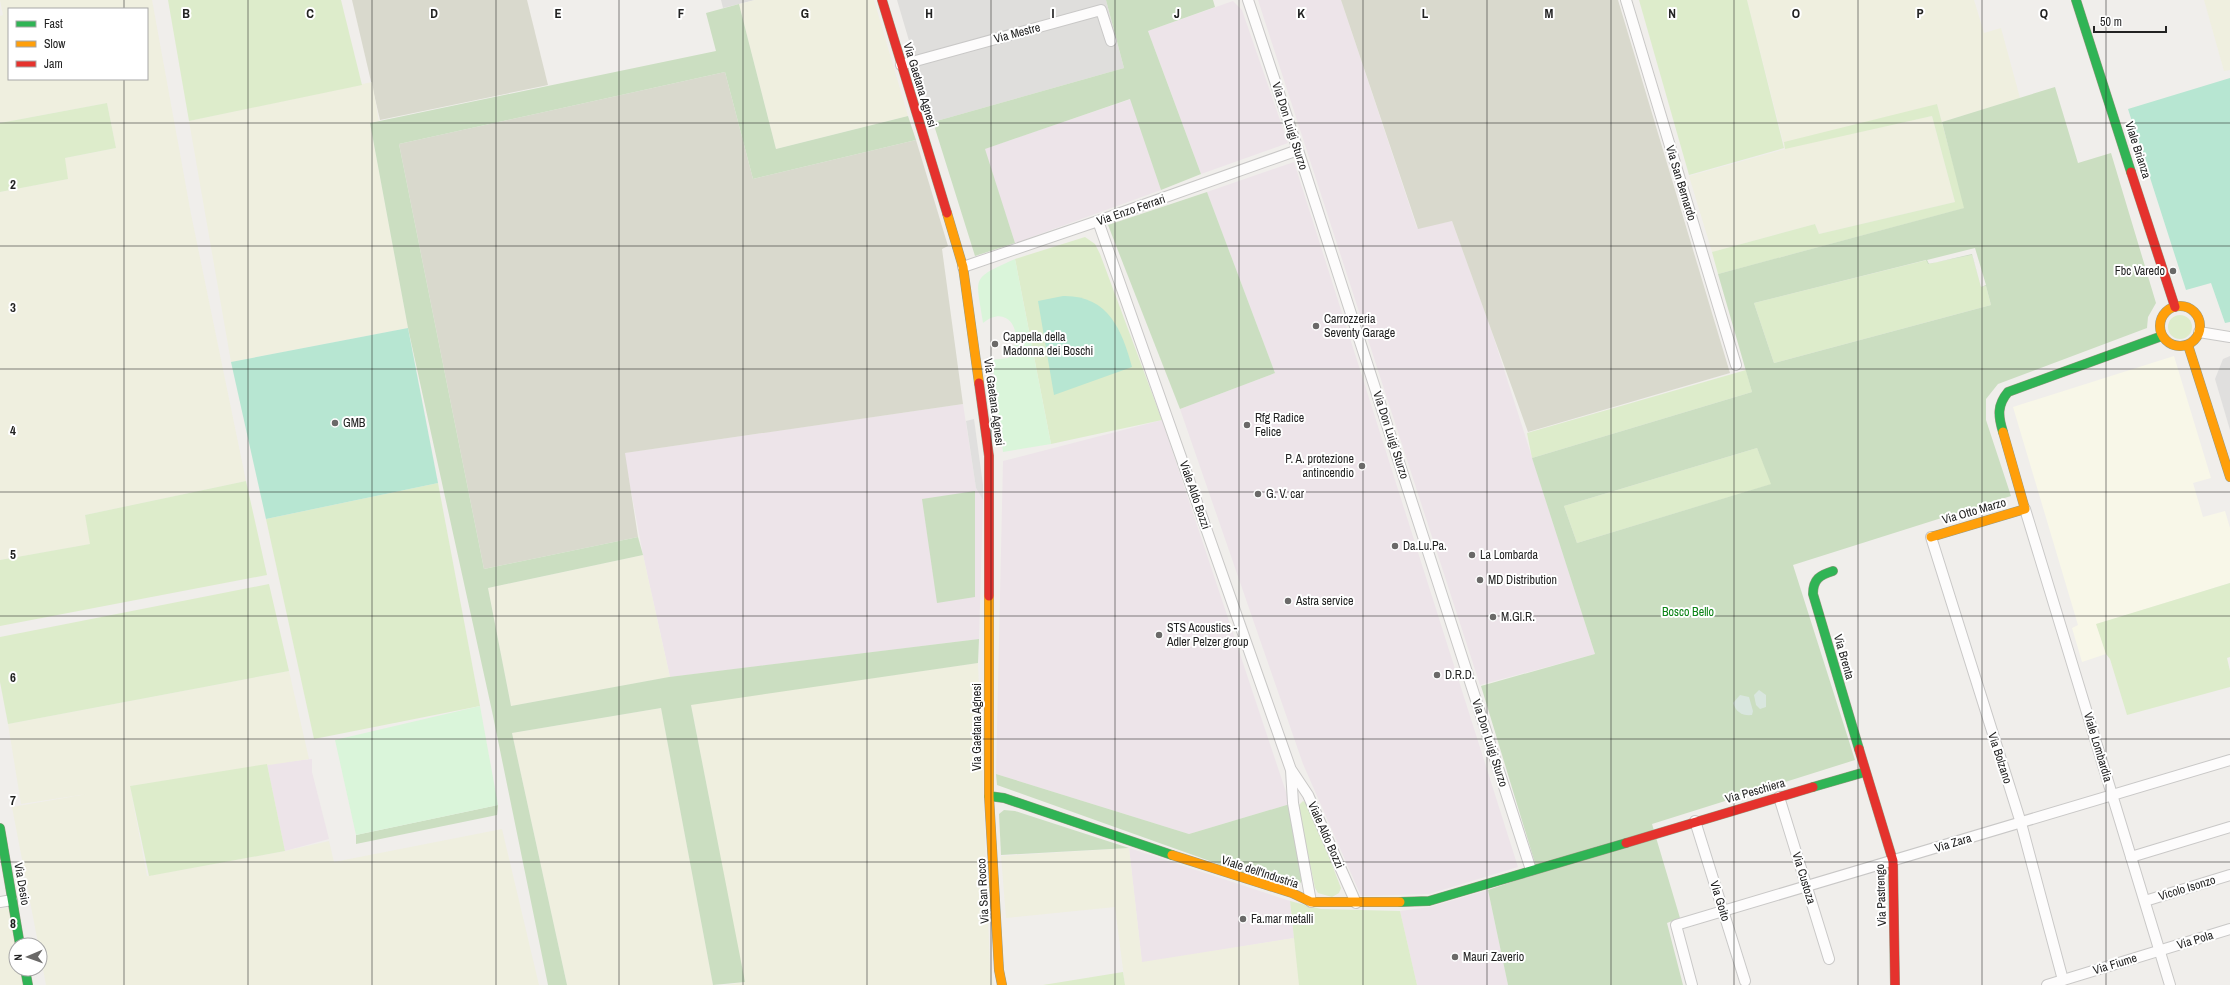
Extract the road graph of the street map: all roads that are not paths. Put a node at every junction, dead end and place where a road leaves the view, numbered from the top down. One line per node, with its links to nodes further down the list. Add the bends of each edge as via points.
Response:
1 (882, 0): 6 (street, Via Gaetana Agnesi)
2 (1248, 0): 7 (street, Via Don Luigi Sturzo)
3 (1626, 0): 15 (street, Via San Bernardo)
4 (2076, 0): 10 (street, Viale Brianza)
5 (1111, 41): 6 (street, Via Mestre, via 1101,10)
6 (901, 65): 9 (street, Via Gaetana Agnesi)
7 (1298, 150): 8 (street, Via Enzo Ferrari); 33 (street, Via Don Luigi Sturzo)
8 (1098, 221): 9 (street, Via Enzo Ferrari); 22 (street, Viale Aldo Bozzi)
9 (963, 266): 25 (street, Via Gaetana Agnesi, via 989,456)
10 (2175, 307): 11 (street, via 2182,306 2194,312 2200,325); 12 (street, via 2161,319)
11 (2199, 332): 13 (street); 14 (street)
12 (2162, 336): 14 (street, via 2171,344); 17 (street, via 2008,392 1998,408 1999,422)
13 (2230, 337)
14 (2188, 345): 16 (street)
15 (1736, 365)
16 (2230, 477)
17 (2025, 509): 18 (street, Via Otto Marzo); 24 (street, Viale Lombardia)
18 (1931, 537): 28 (street, Via Bolzano)
19 (1833, 571): 21 (street, Via Brenta, via 1819,575 1812,584 1813,594)
20 (2230, 760): 24 (street, Via Zara)
21 (1862, 761): 23 (street, Via Pastrengo)
22 (1291, 770): 39 (street, Viale Aldo Bozzi); 40 (street, Viale Aldo Bozzi, via 1308,795)
23 (1865, 772): 26 (street, Via Peschiera); 32 (street, Via Pastrengo)
24 (2112, 795): 28 (street, Via Zara); 31 (street, Viale Lombardia)
25 (989, 796): 39 (street, Viale dell'Industria, via 1004,798); 48 (street, Via San Rocco)
26 (1779, 797): 27 (street, Via Peschiera); 35 (street, Via Custoza)
27 (1695, 821): 33 (street, Via Peschiera); 41 (street, Via Goito)
28 (2020, 823): 32 (street, Via Zara); 46 (street, Via Bolzano)
29 (2230, 827): 31 (street)
30 (0, 828): 36 (street, Via Desio)
31 (2130, 856): 37 (street, Viale Lombardia)
32 (1893, 861): 35 (street, Via Zara); 50 (street, Via Pastrengo)
33 (1530, 870): 40 (street, Viale dell'Industria, via 1429,901)
34 (2230, 875): 37 (street, Vicolo Isonzo)
35 (1807, 886): 41 (street, Via Zara); 45 (street, Via Custoza)
36 (12, 900): 38 (street); 43 (street, Via Desio)
37 (2145, 901): 44 (street, Viale Lombardia)
38 (0, 902)
39 (1311, 902): 40 (street, Viale dell'Industria)
40 (1356, 903)
41 (1723, 911): 47 (street, Via Goito); 49 (street, Via Zara, via 1676,925)
42 (2230, 929): 44 (street, Via Pola)
43 (19, 937)
44 (2160, 951): 46 (street, Via Fiume); 52 (street, Viale Lombardia)
45 (1829, 959)
46 (2063, 980): 51 (street, Via Fiume)
47 (1745, 981)
48 (1002, 985)
49 (1692, 985)
50 (1895, 985)
51 (2047, 985)
52 (2170, 985)

